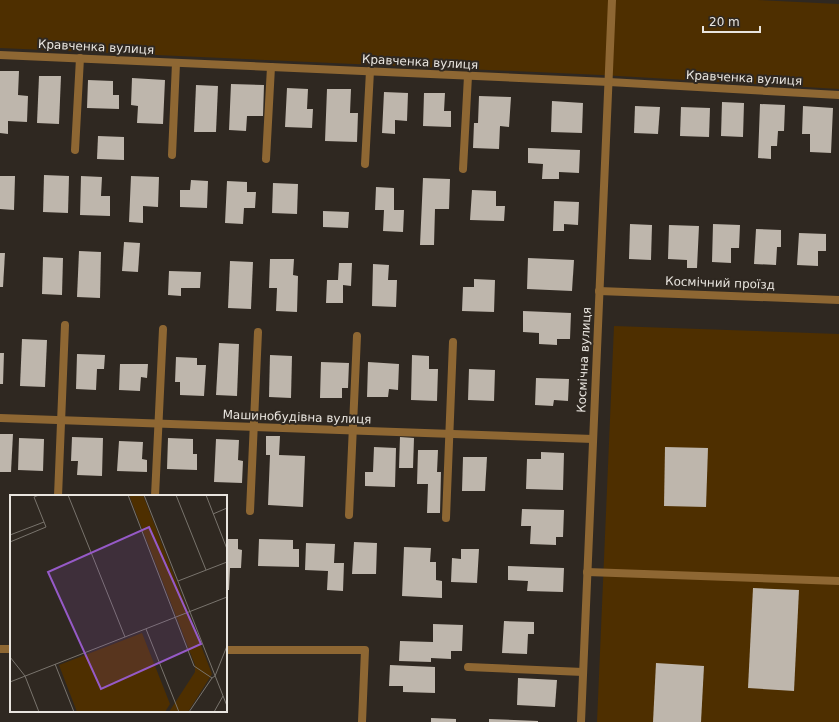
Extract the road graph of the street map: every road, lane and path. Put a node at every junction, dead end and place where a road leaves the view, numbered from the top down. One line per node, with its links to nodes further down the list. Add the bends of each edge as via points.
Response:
1 (612, 0): 8 (street, Космічна вулиця)
2 (0, 55): 3 (street, Кравченка вулиця)
3 (80, 58): 4 (street, Кравченка вулиця); 10 (street)
4 (176, 63): 5 (street, Кравченка вулиця); 11 (street)
5 (271, 67): 6 (street, Кравченка вулиця); 12 (street)
6 (370, 71): 7 (street, Кравченка вулиця); 13 (street)
7 (468, 76): 8 (street, Кравченка вулиця); 14 (street)
8 (608, 82): 9 (street, Кравченка вулиця); 15 (street, Космічна вулиця)
9 (839, 95)
10 (75, 150)
11 (172, 154)
12 (266, 159)
13 (365, 164)
14 (463, 169)
15 (600, 291): 16 (street, Космічний проїзд); 28 (street, Космічна вулиця)
16 (839, 300)
17 (65, 325): 23 (street)
18 (163, 329): 24 (street)
19 (258, 332): 25 (street)
20 (357, 336): 26 (street)
21 (453, 342): 27 (street)
22 (0, 418): 23 (street, Машинобудівна вулиця)
23 (61, 420): 24 (street, Машинобудівна вулиця); 29 (street)
24 (159, 424): 25 (street, Машинобудівна вулиця); 30 (street)
25 (254, 427): 26 (street, Машинобудівна вулиця); 31 (street)
26 (353, 430): 27 (street, Машинобудівна вулиця); 32 (street)
27 (449, 434): 28 (street, Машинобудівна вулиця); 33 (street)
28 (593, 439): 34 (street, Космічна вулиця)
29 (58, 495)
30 (155, 495)
31 (250, 512)
32 (349, 515)
33 (446, 518)
34 (587, 572): 35 (street); 38 (street, Космічна вулиця)
35 (839, 582)
36 (227, 650): 39 (street, via 364,650)
37 (468, 667): 38 (street)
38 (583, 672): 40 (street, Космічна вулиця)
39 (362, 722)
40 (581, 722)

